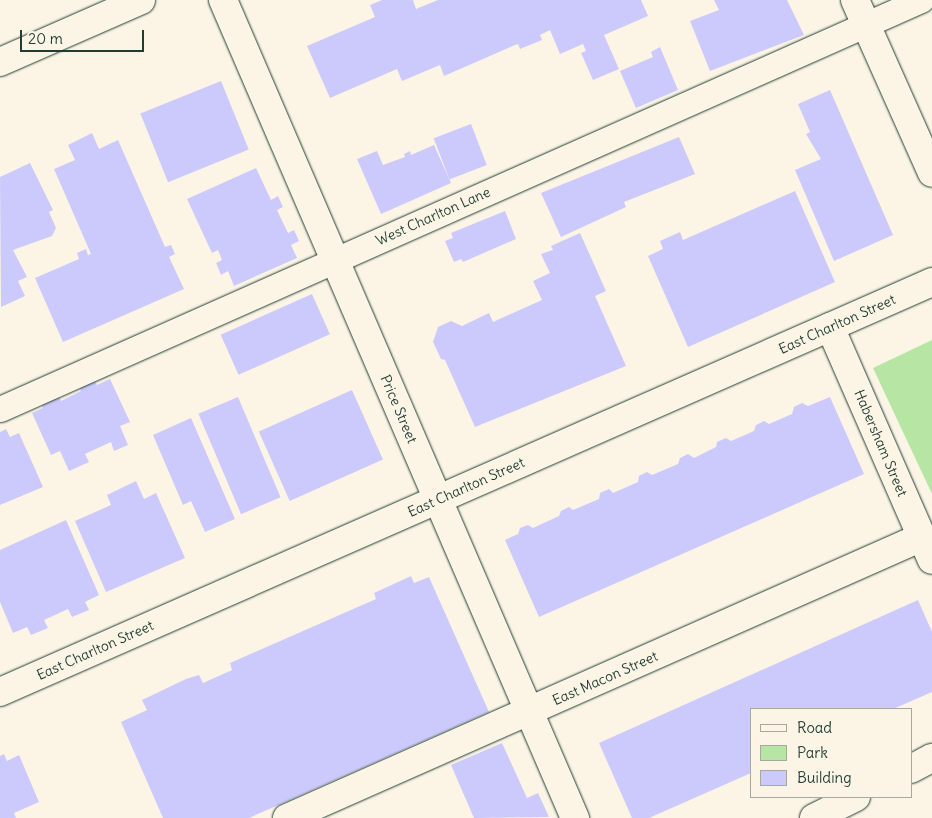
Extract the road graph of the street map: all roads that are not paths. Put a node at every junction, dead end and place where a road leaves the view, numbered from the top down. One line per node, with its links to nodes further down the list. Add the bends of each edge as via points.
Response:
1 (141, 0): 5 (street)
2 (224, 0): 7 (street, Price Street)
3 (921, 0): 4 (lane, West Charlton Lane)
4 (860, 12): 6 (street); 7 (lane, West Charlton Lane)
5 (0, 62)
6 (932, 173)
7 (335, 260): 10 (lane, West Charlton Lane); 11 (street, Price Street)
8 (932, 282): 9 (street, East Charlton Street)
9 (830, 327): 11 (street, East Charlton Street); 12 (street, Habersham Street)
10 (0, 409)
11 (438, 499): 13 (street, East Charlton Street); 14 (street, Price Street)
12 (927, 549): 14 (street, East Macon Street)
13 (0, 692)
14 (529, 711): 18 (street, East Macon Street); 19 (street, Price Street)
15 (932, 758): 16 (street)
16 (912, 768)
17 (854, 798): 20 (street)
18 (288, 818)
19 (575, 818)
20 (814, 818)

